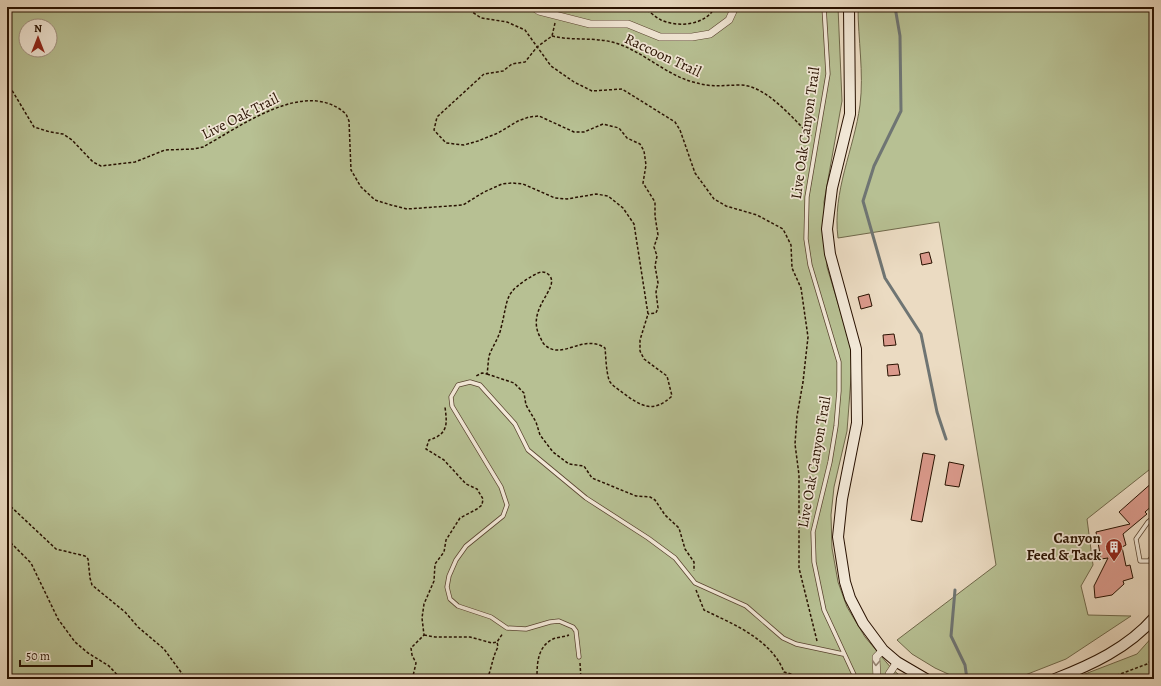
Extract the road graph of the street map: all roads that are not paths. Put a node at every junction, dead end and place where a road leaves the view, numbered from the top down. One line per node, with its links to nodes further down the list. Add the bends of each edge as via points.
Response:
1 (533, 7): 2 (street, via 590,24 628,24 660,37 710,34 729,20)
2 (735, 7)
3 (824, 7): 9 (lane, Live Oak Canyon Trail, via 828,74 807,197 806,240 810,265 839,362 839,392 830,462 813,532 814,555 824,610)
4 (849, 7): 8 (main road, via 850,114 832,188 827,229 830,254 856,349 857,423 842,499 838,537 850,598 863,623)
5 (1154, 517): 6 (lane, via 1136,539 1140,560 1149,560)
6 (1154, 554)
7 (1154, 618): 16 (main road, via 1134,638 1110,654)
8 (883, 650): 11 (main road); 13 (street, one-way to 13, via 876,658)
9 (843, 654): 10 (lane, via 796,644 783,638 746,606 695,583 675,558 586,498 528,450 516,424 486,390 476,383 458,385 452,397 452,406 500,487 506,505 503,516 466,546 456,560 448,576 447,588 450,599 458,606 491,617 516,630 559,621 573,626 576,631); 12 (lane, Live Oak Canyon Trail)
10 (579, 658)
11 (897, 662): 14 (street); 15 (main road)
12 (856, 679)
13 (877, 679)
14 (888, 679)
15 (926, 679)
16 (1055, 679)

